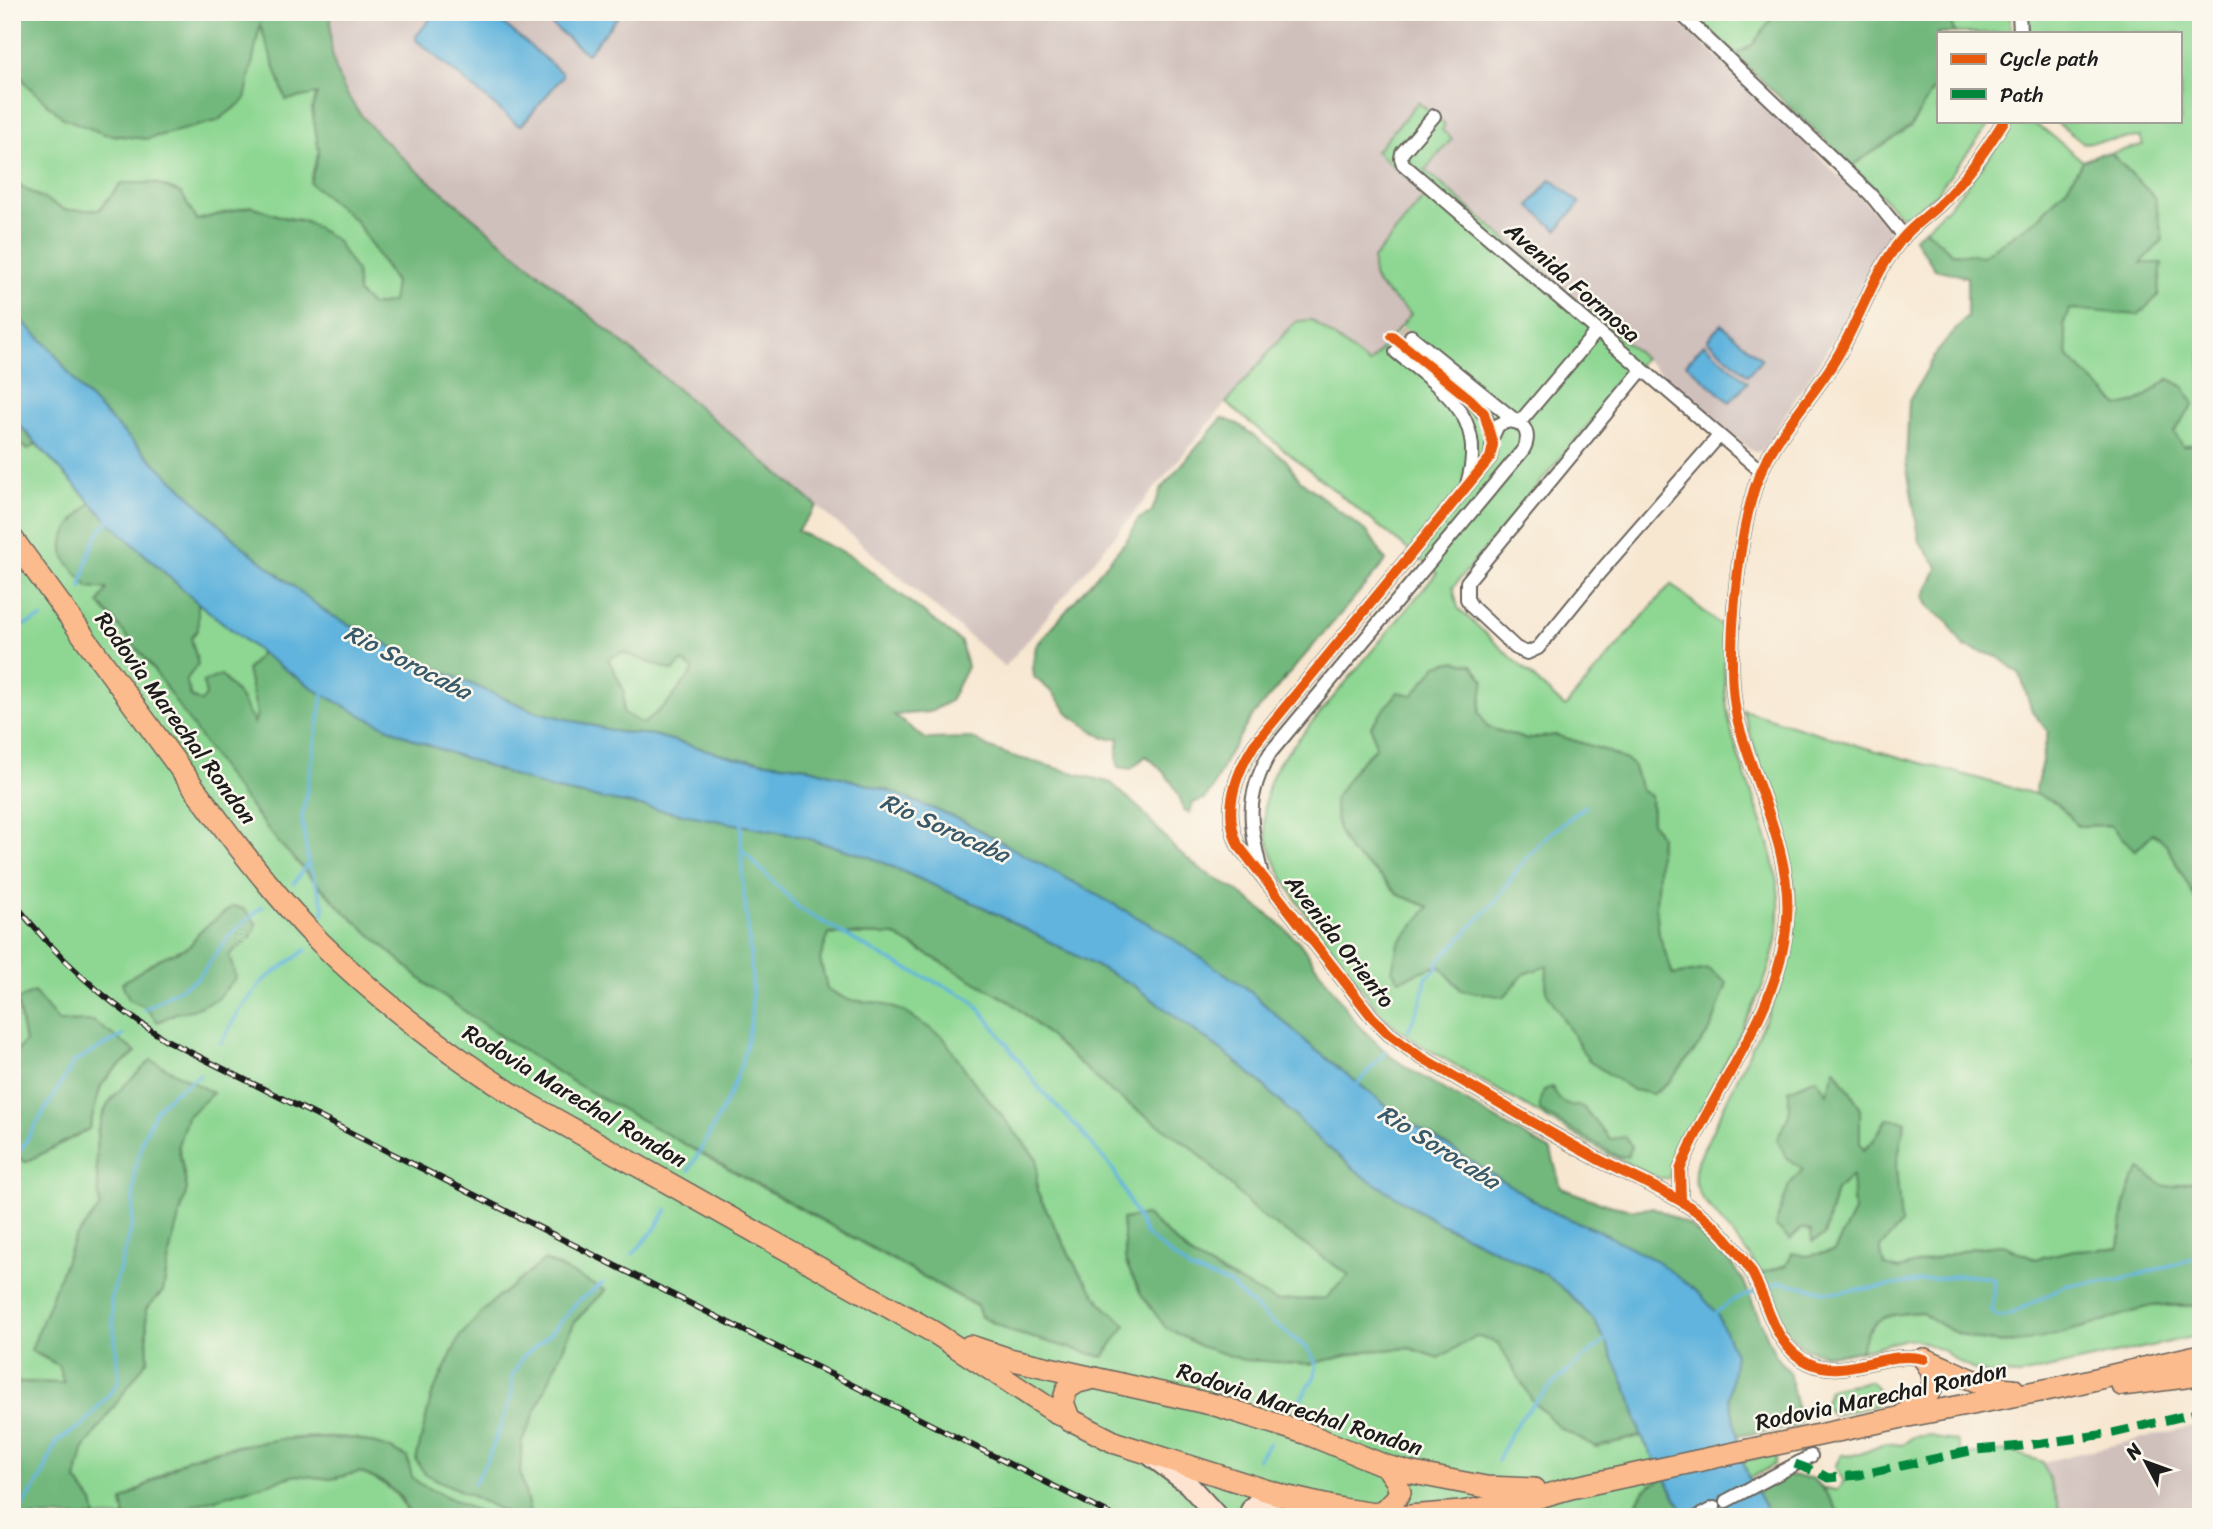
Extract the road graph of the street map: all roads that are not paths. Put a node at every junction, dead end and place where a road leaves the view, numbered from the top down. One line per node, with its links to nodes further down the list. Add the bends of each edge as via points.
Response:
1 (1679, 12): 6 (street, via 1870,194)
2 (2019, 12): 3 (street)
3 (2020, 32)
4 (1434, 116): 7 (street, Avenida Formosa, via 1402,153 1403,164)
5 (2003, 122): 6 (street, via 1964,177)
6 (1905, 236): 17 (street, via 1884,263 1836,358)
7 (1597, 331): 9 (street, Avenida Formosa); 12 (street)
8 (1403, 344): 10 (street, Avenida Oriento); 11 (street); 12 (street)
9 (1642, 370): 14 (street, Avenida Formosa); 14 (street, via 1466,582 1472,607 1516,648 1527,653 1538,648)
10 (1459, 408): 11 (street); 13 (street, Avenida Oriento)
11 (1484, 413): 15 (street)
12 (1517, 422): 15 (street, via 1498,425); 16 (street, via 1528,439)
13 (1470, 433): 15 (street); 18 (street, Avenida Oriento, via 1472,457)
14 (1719, 436): 17 (street, Avenida Formosa)
15 (1492, 441): 16 (street, via 1502,455); 18 (street, Avenida Oriento, via 1486,464)
16 (1520, 453): 20 (street, Avenida Oriento, via 1270,753 1255,783 1251,813)
17 (1761, 471): 21 (street, via 1741,557 1733,685 1737,719 1783,867 1787,919 1769,993 1680,1170)
18 (1465, 491): 20 (street, Avenida Oriento, via 1243,763 1232,799 1231,823 1238,845)
19 (12, 538): 22 (main road, Rodovia Marechal Rondon, via 256,870 319,941 393,1008 528,1104)
20 (1262, 875): 21 (street, Avenida Oriento, via 1372,1017 1396,1041 1592,1156)
21 (1681, 1200): 24 (street, Avenida Oriento, via 1705,1217 1750,1270 1780,1339 1806,1362 1841,1368 1905,1356)
22 (935, 1333): 26 (main road, Rodovia Marechal Rondon, via 1009,1359); 29 (main road, Rodovia Marechal Rondon)
23 (2201, 1355): 27 (main road, Rodovia Marechal Rondon)
24 (1924, 1359): 27 (main road, via 1990,1387); 28 (main road, via 1933,1374 1932,1388)
25 (2201, 1375): 27 (main road)
26 (1095, 1378): 29 (main road, via 1067,1389 1063,1402); 32 (main road, Rodovia Marechal Rondon, via 1228,1409 1305,1433)
27 (2053, 1388): 28 (main road, Rodovia Marechal Rondon)
28 (1898, 1418): 33 (main road, Rodovia Marechal Rondon)
29 (1070, 1421): 30 (main road, Rodovia Marechal Rondon)
30 (1147, 1453): 34 (main road, Rodovia Marechal Rondon); 38 (main road, via 1194,1489)
31 (1811, 1456): 35 (street)
32 (1386, 1466): 33 (main road, Rodovia Marechal Rondon, via 1486,1487); 37 (main road, via 1400,1492)
33 (1571, 1488): 37 (main road, Rodovia Marechal Rondon, via 1461,1512)
34 (1284, 1496): 37 (main road, Rodovia Marechal Rondon); 39 (main road, via 1260,1499)
35 (1726, 1501)
36 (1714, 1508): 40 (street)
37 (1376, 1515)
38 (1218, 1517)
39 (1248, 1517)
40 (1697, 1517)

